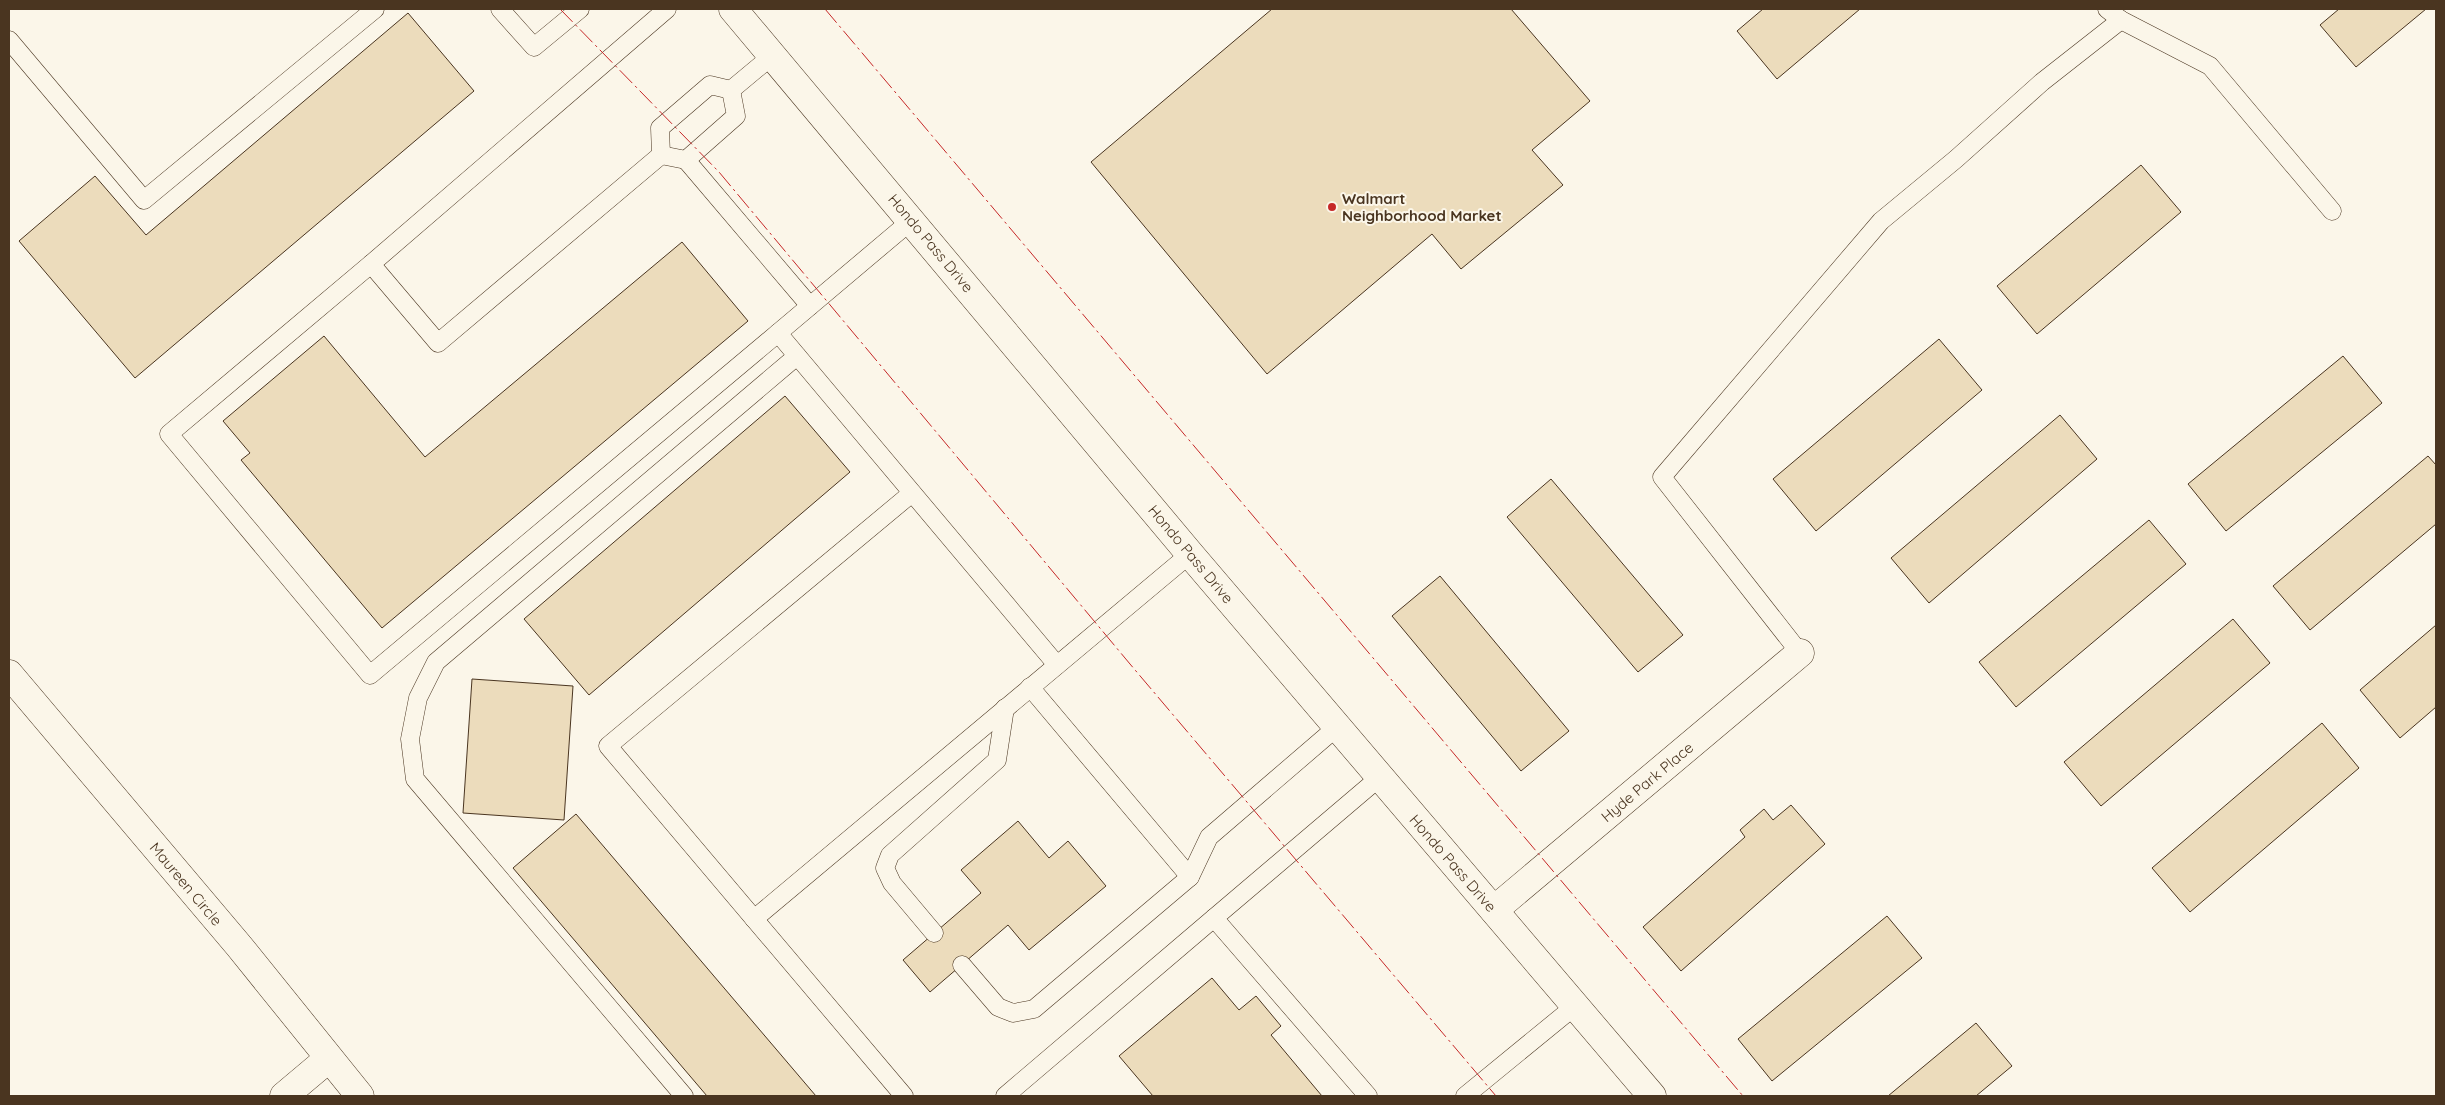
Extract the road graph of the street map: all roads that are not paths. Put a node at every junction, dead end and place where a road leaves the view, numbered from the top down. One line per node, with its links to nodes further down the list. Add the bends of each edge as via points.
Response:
1 (375, 9): 7 (lane, via 144,200)
2 (500, 9): 3 (lane, via 534,47)
3 (580, 9)
4 (667, 9): 14 (lane)
5 (733, 9): 8 (main road, Hondo Pass Drive)
6 (2114, 14): 12 (lane, via 2210,66); 20 (lane, via 1956,159 1881,221 1662,477)
7 (9, 40)
8 (773, 55): 9 (lane); 13 (main road, Hondo Pass Drive)
9 (732, 90): 10 (lane, via 710,85 660,128); 11 (lane, via 736,116)
10 (661, 155): 11 (lane); 14 (lane, via 438,343)
11 (686, 160): 15 (lane)
12 (2332, 212)
13 (912, 220): 15 (lane); 19 (main road, Hondo Pass Drive)
14 (371, 264): 16 (lane, via 169,434 370,675)
15 (810, 306): 16 (lane)
16 (778, 333): 17 (lane)
17 (797, 356): 18 (lane); 38 (lane, via 436,662 418,698 410,739 415,779)
18 (912, 493): 21 (lane); 30 (lane, via 608,746)
19 (1190, 554): 21 (lane); 25 (main road, Hondo Pass Drive)
20 (1800, 653): 28 (main road, Hyde Park Place)
21 (1057, 665): 23 (lane)
22 (9, 674): 34 (main road, Maureen Circle, via 238,946)
23 (1030, 687): 24 (lane); 27 (lane)
24 (1004, 708): 30 (lane); 31 (lane, via 997,760 890,855 885,868 892,882)
25 (1338, 727): 26 (main road, Hondo Pass Drive); 27 (lane, via 1209,837)
26 (1380, 777): 28 (main road, Hondo Pass Drive); 29 (lane)
27 (1190, 878): 32 (lane, via 1034,1009 1013,1013 998,1006)
28 (1494, 910): 33 (main road, Hondo Pass Drive)
29 (1214, 918): 35 (lane); 40 (lane)
30 (754, 919): 39 (lane)
31 (934, 933)
32 (962, 965)
33 (1575, 1006): 41 (lane); 42 (main road, Hondo Pass Drive)
34 (328, 1059): 36 (main road); 37 (main road, Maureen Circle)
35 (1009, 1095)
36 (284, 1096)
37 (360, 1096)
38 (684, 1096)
39 (904, 1096)
40 (1368, 1096)
41 (1465, 1096)
42 (1652, 1096)

